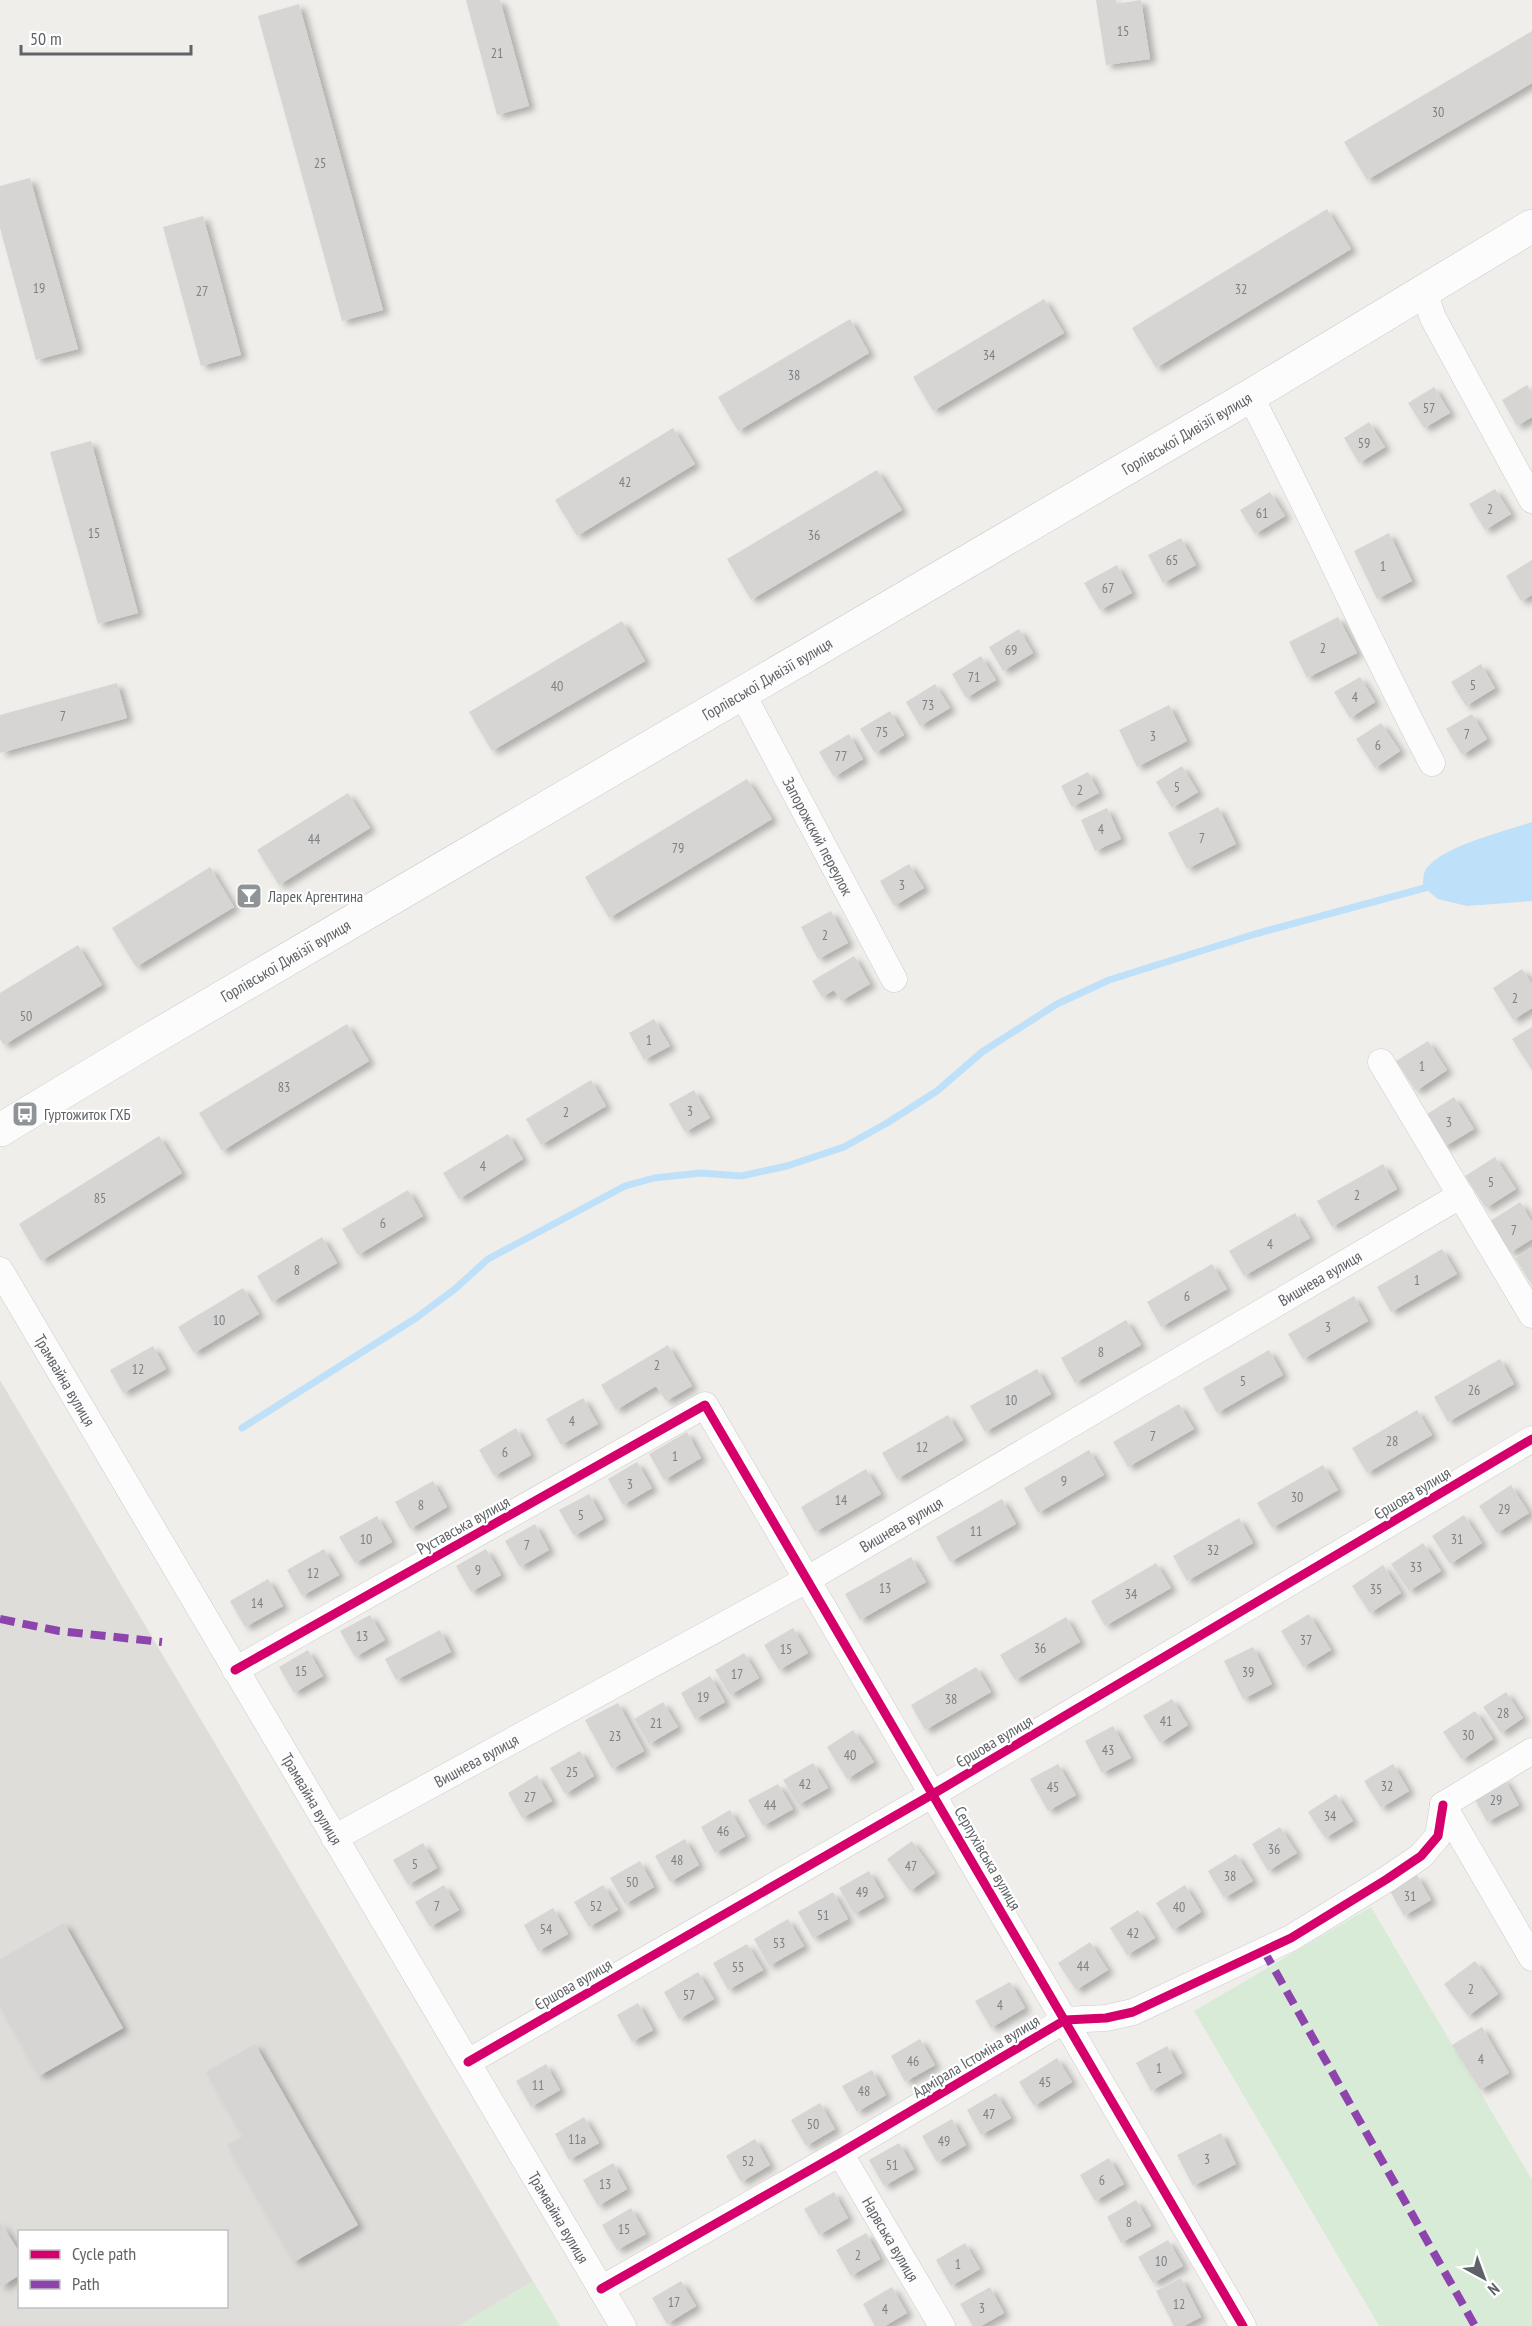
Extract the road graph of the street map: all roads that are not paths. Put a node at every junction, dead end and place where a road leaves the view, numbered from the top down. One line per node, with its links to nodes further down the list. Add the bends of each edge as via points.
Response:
1 (1532, 226): 2 (main road, Горлівської Дивізії вулиця)
2 (1424, 292): 3 (main road, Горлівської Дивізії вулиця); 4 (street, via 1433,318)
3 (1250, 396): 5 (main road, Горлівської Дивізії вулиця); 6 (street)
4 (1532, 500)
5 (742, 693): 7 (street, Запорожский переулок); 9 (main road, Горлівської Дивізії вулиця)
6 (1432, 763)
7 (894, 979)
8 (1382, 1062): 10 (street)
9 (0, 1130)
10 (1461, 1195): 12 (street); 15 (street, Вишнева вулиця)
11 (0, 1270): 16 (street, Трамвайна вулиця)
12 (1532, 1315)
13 (705, 1405): 15 (street, Серпухівська вулиця); 16 (street, Руставська вулиця)
14 (1532, 1440): 18 (street, Єршова вулиця)
15 (808, 1579): 18 (street, Серпухівська вулиця); 20 (street, Вишнева вулиця)
16 (235, 1670): 20 (street, Трамвайна вулиця)
17 (1532, 1751): 19 (street)
18 (933, 1794): 22 (street, Серпухівська вулиця); 23 (street, Єршова вулиця)
19 (1443, 1804): 21 (street); 22 (street, Адмірала Істоміна вулиця, via 1438,1836 1421,1856 1291,1938 1133,2012)
20 (334, 1838): 23 (street, Трамвайна вулиця)
21 (1532, 1958)
22 (1065, 2020): 24 (street, Адмірала Істоміна вулиця); 28 (street, Серпухівська вулиця)
23 (468, 2062): 25 (street, Трамвайна вулиця)
24 (840, 2153): 25 (street, Адмірала Істоміна вулиця); 27 (street, Нарвська вулиця)
25 (601, 2289): 26 (street, Трамвайна вулиця)
26 (623, 2326)
27 (942, 2326)
28 (1243, 2326)

